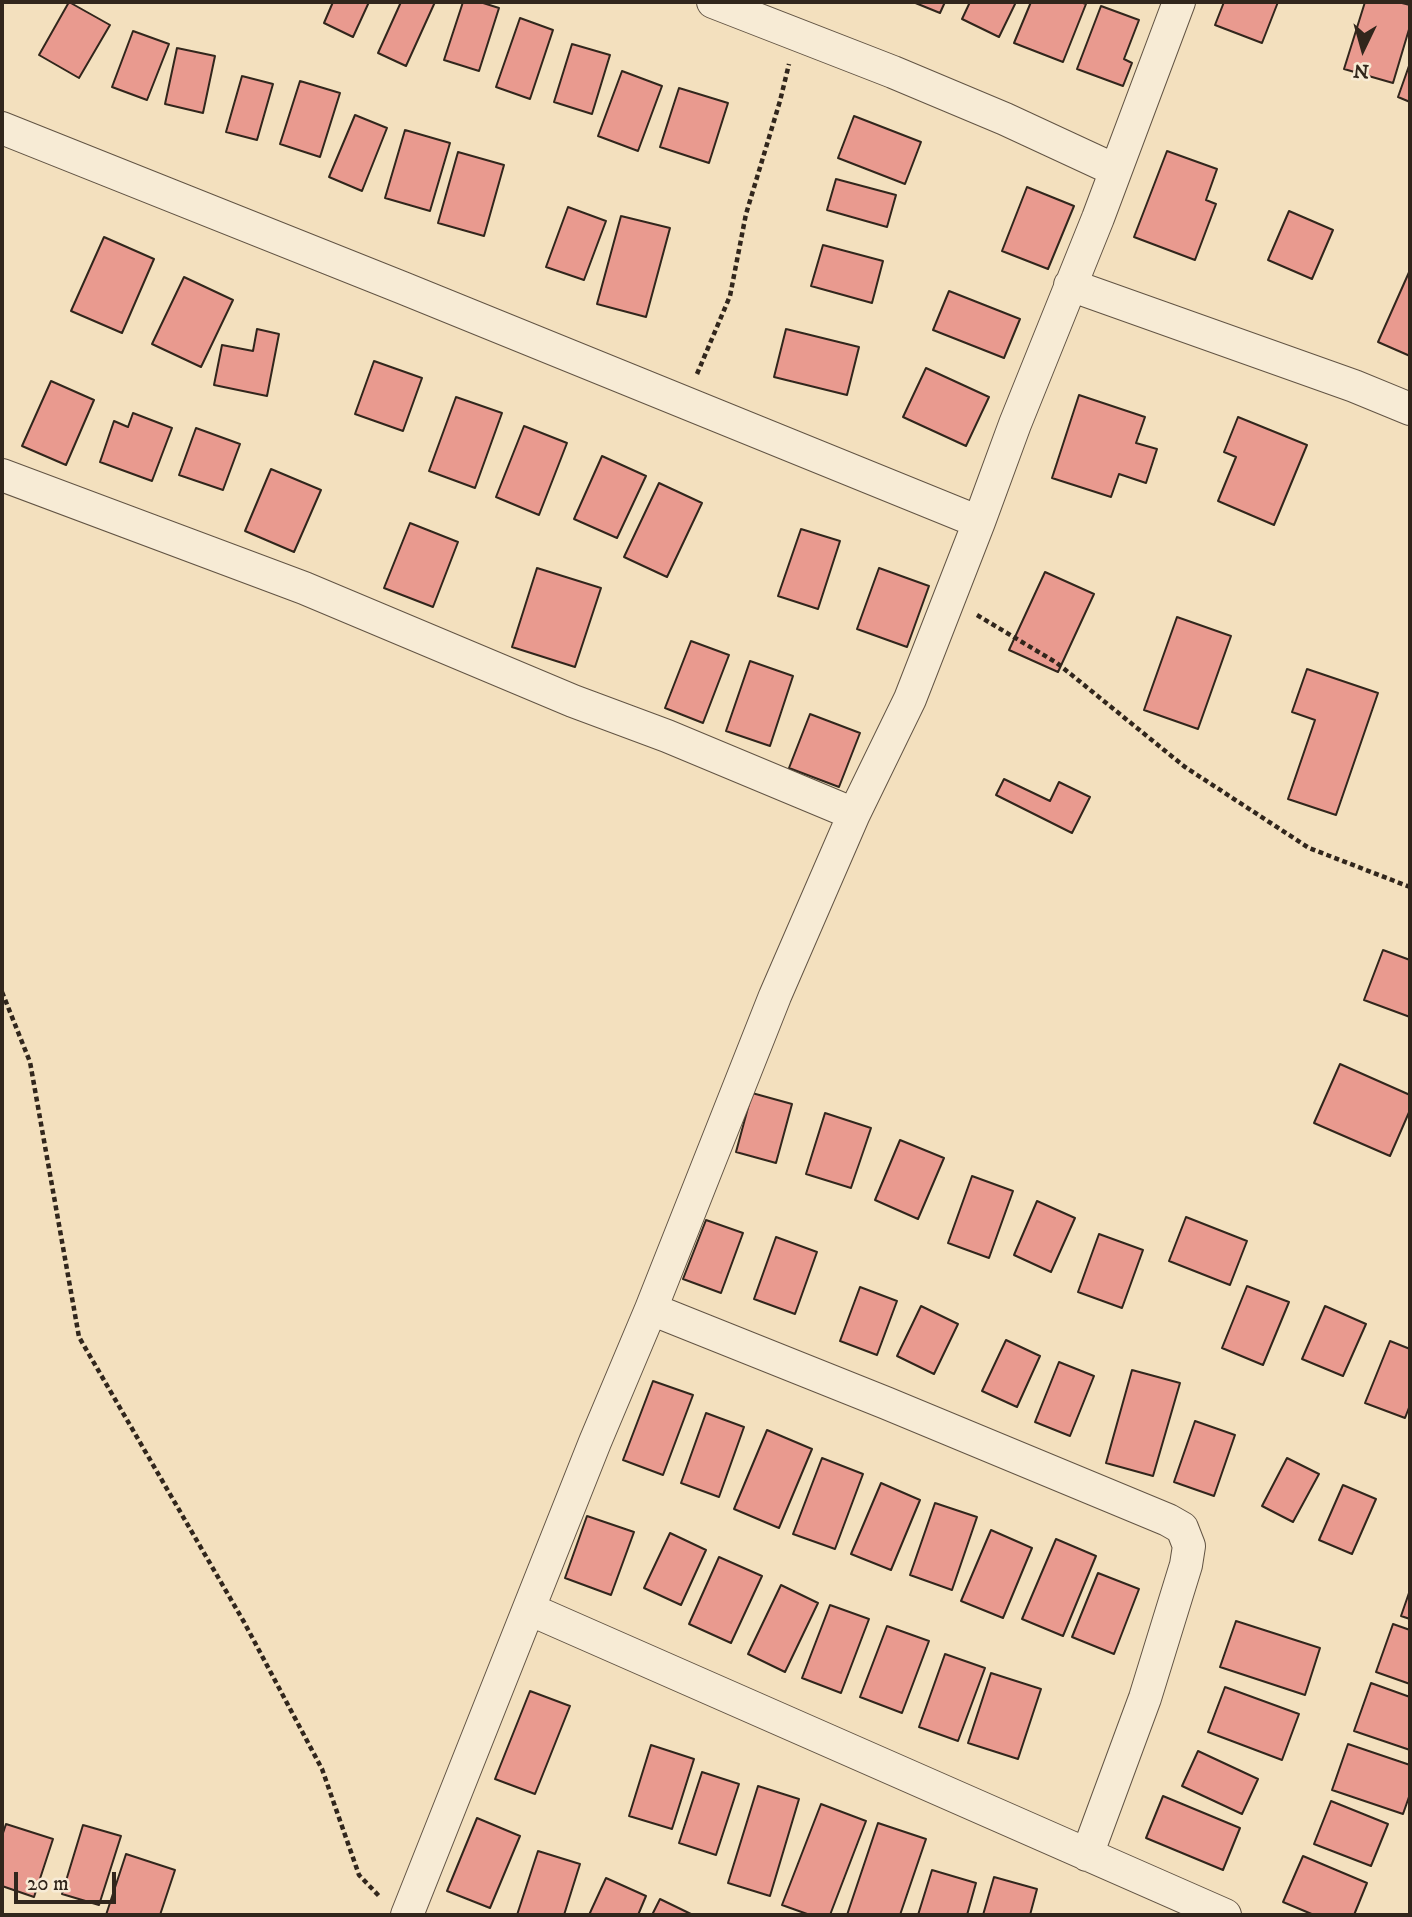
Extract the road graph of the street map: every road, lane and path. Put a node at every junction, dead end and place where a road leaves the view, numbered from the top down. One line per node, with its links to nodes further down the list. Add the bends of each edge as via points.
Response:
1 (713, 2): 3 (street)
2 (1180, 2): 5 (street)
3 (796, 33): 5 (street); 7 (path, via 746,214 730,296)
4 (2, 128): 7 (street)
5 (1115, 170): 6 (street)
6 (1070, 285): 8 (street); 10 (street)
7 (685, 403): 10 (street)
8 (1410, 409)
9 (2, 475): 12 (street, via 304,588)
10 (979, 522): 11 (street)
11 (949, 598): 12 (street, via 910,699); 13 (path, via 1057,663 1185,767 1309,848)
12 (853, 814): 15 (street)
13 (1410, 887)
14 (2, 992): 18 (path, via 30,1062 79,1337 244,1622 322,1769 359,1875)
15 (651, 1309): 16 (street); 17 (street, via 1182,1528 1189,1546 1186,1565 1145,1698)
16 (529, 1609): 17 (street); 18 (street)
17 (1087, 1855): 19 (street)
18 (398, 1910)
19 (1225, 1915)

